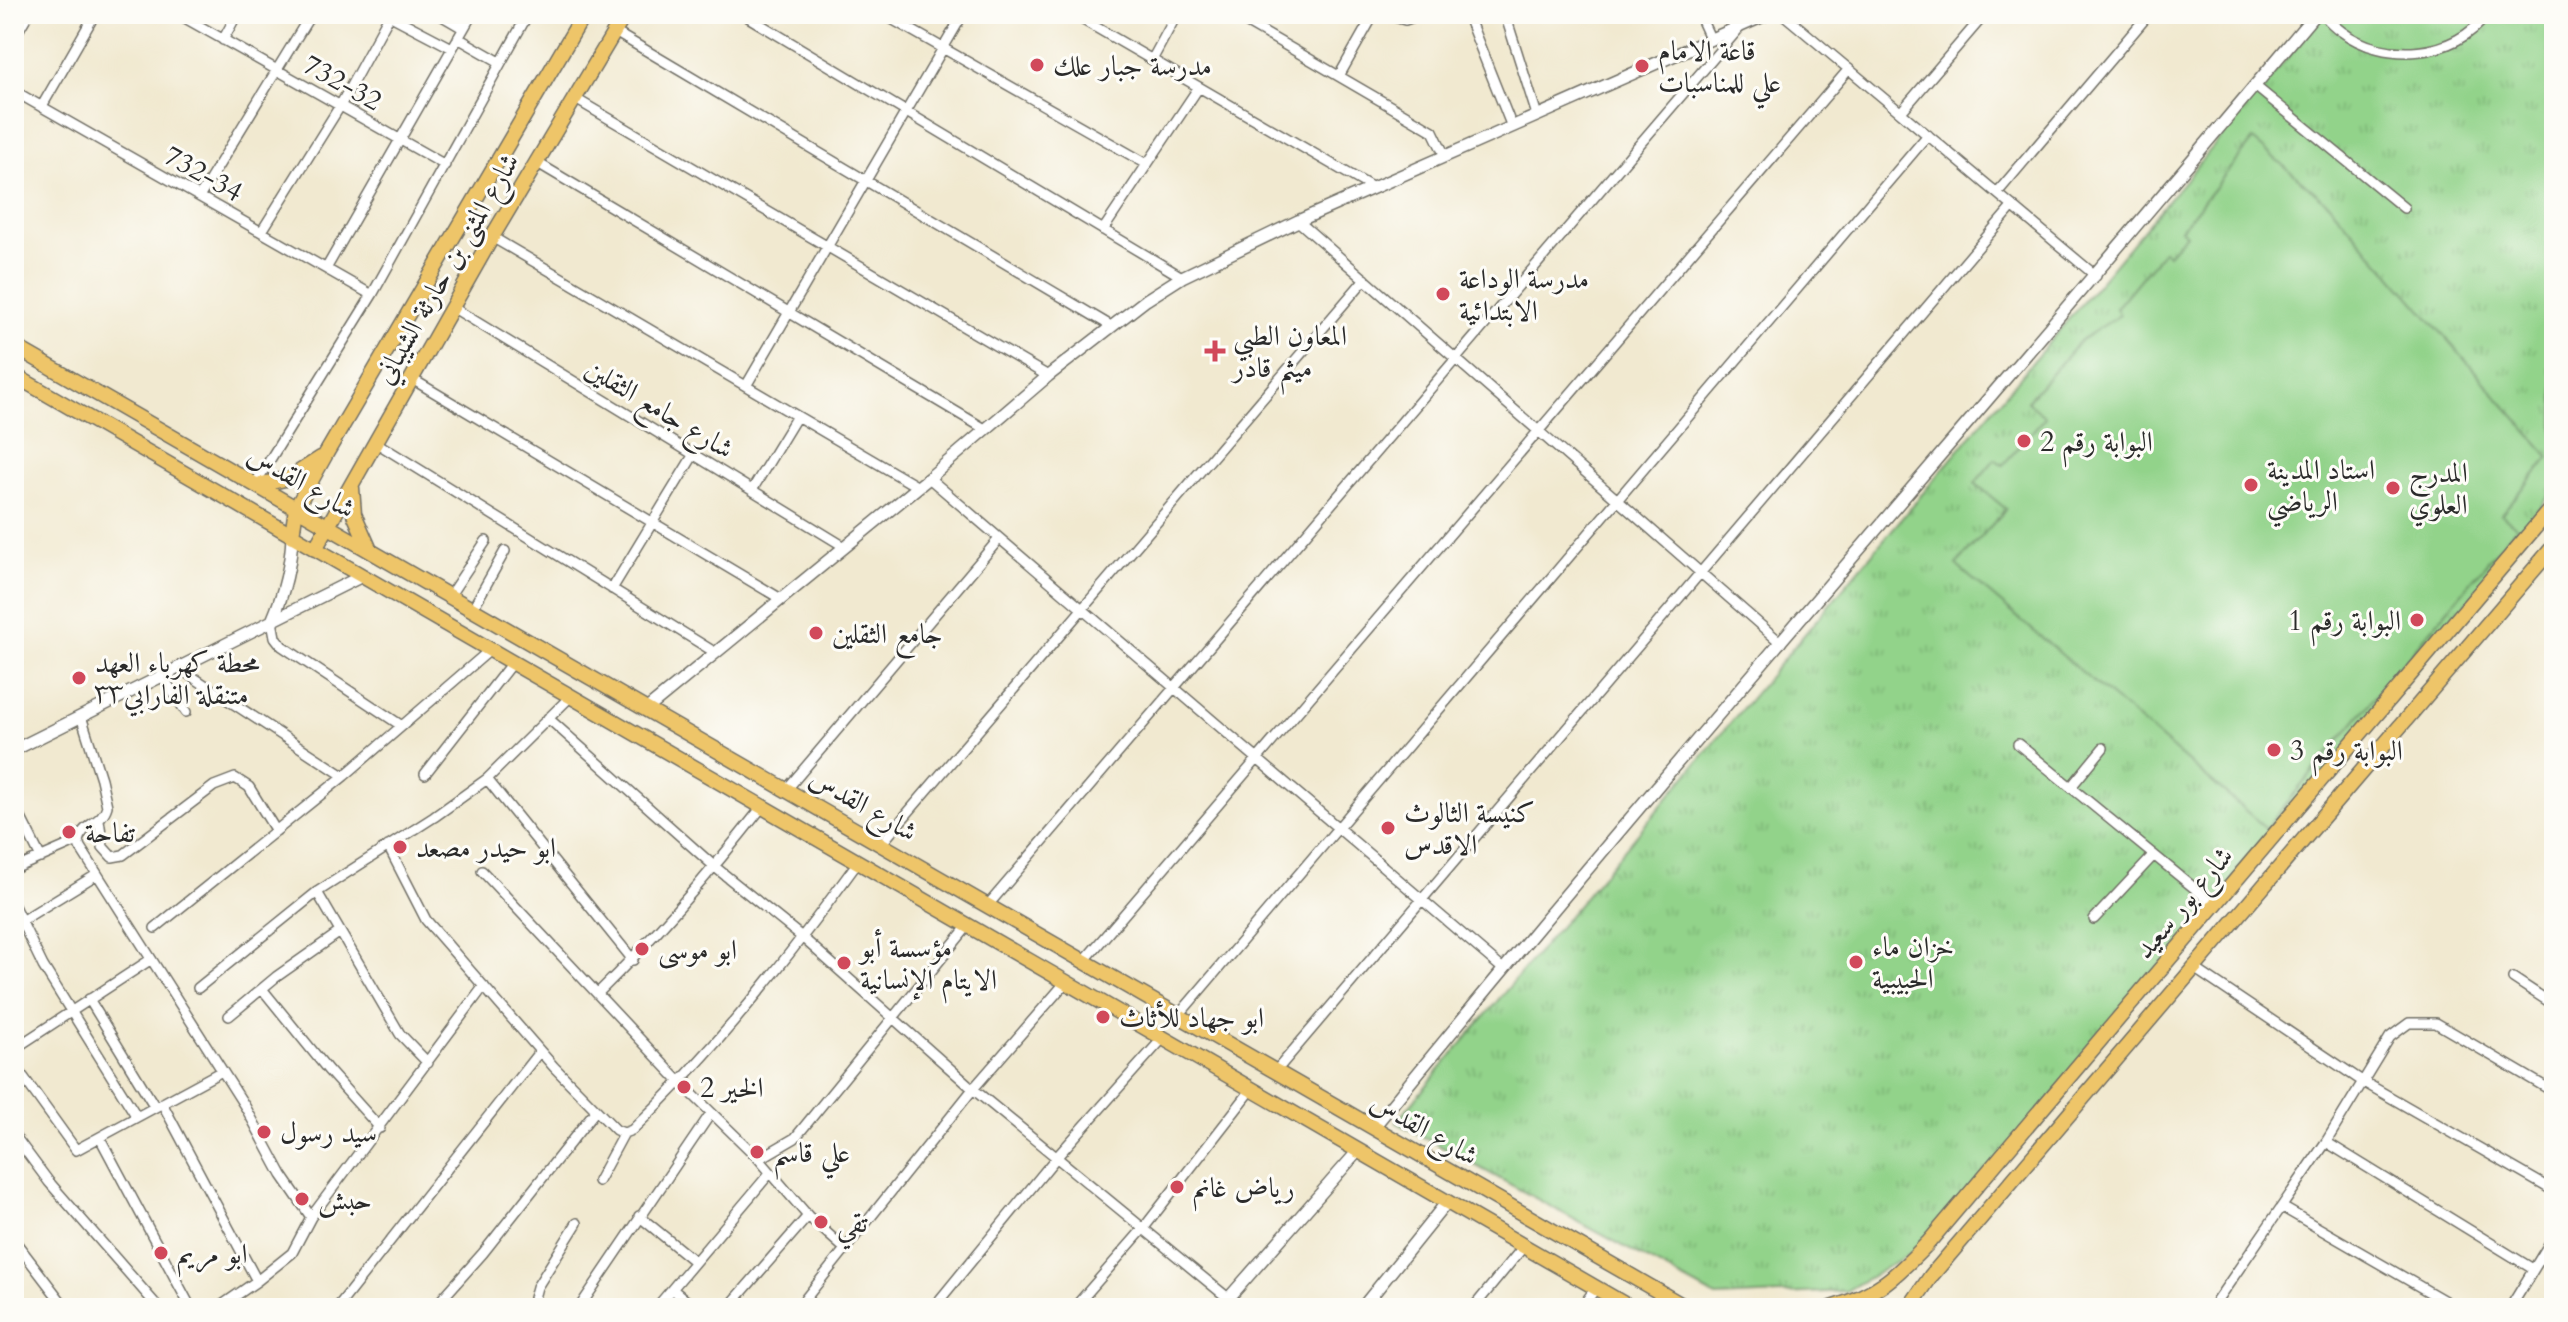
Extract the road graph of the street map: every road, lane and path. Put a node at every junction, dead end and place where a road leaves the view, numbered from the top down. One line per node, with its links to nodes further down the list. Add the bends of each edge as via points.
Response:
1 (28, 14): 34 (street)
2 (95, 14): 49 (street)
3 (237, 14): 37 (street)
4 (311, 14): 42 (street)
5 (390, 14): 38 (street); 50 (street)
6 (439, 14): 32 (street)
7 (472, 14): 32 (street)
8 (528, 14): 41 (street)
9 (584, 14): 90 (main road, شارع المثنى بن حارثة الشيباني)
10 (625, 14): 33 (main road, شارع المثنى بن حارثة الشيباني)
11 (743, 14): 51 (street)
12 (883, 14): 39 (street)
13 (963, 14): 39 (street)
14 (1073, 14): 40 (street)
15 (1177, 14): 40 (street)
16 (1232, 14): 44 (street)
17 (1374, 14): 44 (street)
18 (1384, 14): 19 (street, via 1405,20)
19 (1422, 14)
20 (1467, 14): 54 (street)
21 (1505, 14): 53 (street)
22 (1699, 14): 36 (street)
23 (1768, 14): 31 (street)
24 (1783, 14): 43 (street)
25 (1985, 14): 52 (street)
26 (2149, 14): 63 (street)
27 (2315, 14): 45 (street)
28 (2323, 14): 29 (street, via 2361,43 2408,51 2458,42)
29 (2487, 14)
30 (182, 15): 37 (street, 732-32)
31 (1742, 24): 36 (street); 81 (street)
32 (463, 28): 35 (street)
33 (615, 32): 48 (main road, شارع المثنى بن حارثة الشيباني); 61 (street)
34 (14, 38)
35 (458, 38): 38 (street); 41 (street)
36 (1710, 38): 53 (street)
37 (223, 40): 42 (street, 732-32)
38 (452, 48): 56 (street)
39 (942, 49): 51 (street); 59 (street)
40 (1152, 60): 46 (street)
41 (500, 62): 60 (street)
42 (275, 69): 50 (street, 732-32); 64 (street)
43 (1849, 69): 52 (street); 88 (street)
44 (1339, 76): 57 (street, via 1433,131)
45 (2255, 86): 66 (street); 73 (street)
46 (1199, 87): 59 (street); 62 (street)
47 (14, 91): 49 (street, 732-34)
48 (574, 98): 58 (main road, شارع المثنى بن حارثة الشيباني); 71 (street)
49 (42, 106): 64 (street, 732-34)
50 (340, 106): 56 (street, 732-32); 69 (street)
51 (906, 111): 61 (street); 68 (street)
52 (1901, 112): 55 (street)
53 (1537, 115): 54 (street)
54 (1512, 127): 57 (street)
55 (1928, 135): 63 (street); 97 (street)
56 (400, 139): 60 (street, 732-32); 72 (street)
57 (1445, 156): 62 (street)
58 (536, 162): 70 (main road, شارع المثنى بن حارثة الشيباني); 78 (street)
59 (1147, 164): 68 (street)
60 (445, 165): 76 (street)
61 (865, 181): 71 (street); 79 (street)
62 (1373, 188): 67 (street)
63 (1997, 193): 65 (street)
64 (200, 196): 69 (street, 732-34)
65 (2013, 206): 73 (street); 110 (street)
66 (2404, 208)
67 (1298, 221): 74 (street); 75 (street)
68 (1103, 230): 74 (street)
69 (262, 231): 72 (street, 732-34)
70 (492, 237): 77 (main road, شارع المثنى بن حارثة الشيباني); 85 (street)
71 (827, 247): 78 (street); 82 (street)
72 (327, 267): 76 (street, 732-34)
73 (2096, 276): 118 (street)
74 (1182, 277): 79 (street)
75 (1365, 279): 81 (street); 116 (street)
76 (372, 295): 93 (street)
77 (452, 307): 84 (main road, شارع المثنى بن حارثة الشيباني); 91 (street, شارع جامع الثقلين)
78 (789, 312): 85 (street); 87 (street)
79 (1111, 326): 82 (street)
80 (14, 346): 93 (main road, شارع القدس)
81 (1456, 359): 88 (street); 124 (street)
82 (1048, 376): 87 (street)
83 (15, 378): 102 (main road, شارع القدس)
84 (412, 379): 89 (main road, شارع المثنى بن حارثة الشيباني); 100 (street)
85 (746, 386): 86 (street)
86 (797, 416): 95 (street); 96 (street)
87 (985, 429): 92 (street)
88 (1538, 431): 97 (street); 134 (street)
89 (375, 442): 94 (main road, شارع المثنى بن حارثة الشيباني); 112 (street)
90 (327, 452): 93 (main road, via 290,478); 99 (main road, شارع المثنى بن حارثة الشيباني)
91 (694, 454): 96 (street, شارع جامع الثقلين); 100 (street)
92 (929, 478): 95 (street); 103 (street)
93 (256, 485): 99 (main road, شارع القدس)
94 (352, 486): 101 (main road, شارع المثنى بن حارثة الشيباني); 108 (main road, via 354,514)
95 (918, 487): 106 (street)
96 (752, 490): 106 (street, شارع جامع الثقلين)
97 (1617, 500): 110 (street); 143 (street)
98 (2554, 505): 160 (main road, شارع بور سعيد)
99 (296, 508): 101 (main road, شارع القدس); 102 (main road, شارع المثنى بن حارثة الشيباني)
100 (653, 522): 112 (street); 114 (street)
101 (329, 526): 107 (main road, شارع المثنى بن حارثة الشيباني); 108 (main road, شارع القدس)
102 (292, 536): 107 (main road, شارع القدس); 117 (street, via 291,565)
103 (999, 539): 116 (street); 139 (street)
104 (486, 541): 113 (street)
105 (2554, 546): 171 (main road, شارع بور سعيد)
106 (845, 547): 114 (street)
107 (315, 549): 111 (main road, شارع القدس)
108 (372, 551): 113 (main road, شارع القدس)
109 (505, 551): 115 (street)
110 (1701, 573): 118 (street); 158 (street)
111 (362, 576): 117 (street); 119 (main road, شارع القدس)
112 (612, 589): 120 (street)
113 (450, 595): 115 (main road, شارع القدس)
114 (781, 599): 120 (street)
115 (473, 608): 126 (main road, شارع القدس)
116 (1082, 609): 124 (street); 146 (street)
117 (272, 621): 122 (street); 130 (street, via 282,646)
118 (1781, 643): 172 (street)
119 (490, 650): 121 (main road, شارع القدس); 130 (street)
120 (716, 653): 126 (street)
121 (511, 664): 125 (main road, شارع القدس); 135 (street)
122 (179, 668): 123 (street); 136 (street)
123 (162, 676): 127 (street); 128 (street)
124 (1174, 688): 134 (street); 159 (street)
125 (570, 697): 129 (street); 141 (main road, شارع القدس)
126 (647, 709): 139 (main road, شارع القدس)
127 (186, 712)
128 (81, 716): 133 (street); 142 (street, via 107,806)
129 (548, 718): 137 (street); 151 (street)
130 (402, 726): 136 (street)
131 (2018, 744): 138 (street)
132 (2103, 748): 138 (street)
133 (14, 750)
134 (1257, 759): 143 (street); 170 (street)
135 (425, 774)
136 (344, 776): 144 (street)
137 (487, 779): 147 (street); 169 (street)
138 (2071, 787): 148 (street)
139 (787, 789): 146 (main road, شارع القدس)
140 (14, 804): 149 (street)
141 (762, 807): 150 (main road, شارع القدس); 151 (street)
142 (99, 820): 144 (street, via 103,847 112,857 123,855 214,786 235,778 249,787); 145 (street, via 83,829)
143 (1338, 828): 158 (street); 184 (street)
144 (276, 831): 165 (street)
145 (78, 841): 149 (street); 155 (street)
146 (881, 844): 154 (main road, شارع القدس)
147 (388, 846): 156 (street); 175 (street, via 426,920)
148 (2154, 855): 160 (street); 162 (street)
149 (41, 858): 152 (street)
150 (858, 862): 157 (main road, شارع القدس); 167 (street)
151 (715, 867): 167 (street); 169 (street)
152 (14, 869)
153 (482, 871): 178 (street)
154 (930, 872): 157 (main road); 159 (main road, شارع القدس)
155 (96, 875): 163 (street); 168 (street)
156 (317, 892): 166 (street); 176 (street)
157 (916, 896): 164 (main road, شارع القدس)
158 (1422, 900): 172 (street); 197 (street)
159 (988, 905): 170 (main road, شارع القدس)
160 (2215, 905): 180 (main road, شارع بور سعيد)
161 (15, 909): 163 (street)
162 (2094, 919)
163 (21, 921): 182 (street)
164 (967, 927): 174 (main road, شارع القدس); 185 (street)
165 (155, 928)
166 (340, 932): 177 (street); 193 (street, via 400,1034)
167 (803, 938): 185 (street); 199 (street)
168 (150, 960): 179 (street); 196 (street)
169 (633, 960): 178 (street)
170 (1084, 961): 184 (main road, شارع القدس)
171 (2194, 968): 186 (main road, شارع بور سعيد); 198 (street)
172 (1503, 969): 208 (street)
173 (2513, 978): 181 (street)
174 (1066, 982): 188 (main road, شارع القدس); 200 (street)
175 (484, 986): 191 (street); 193 (street)
176 (198, 988)
177 (263, 990): 183 (street); 207 (street)
178 (598, 993): 199 (street)
179 (89, 999): 182 (street); 203 (street)
180 (2130, 1004): 186 (main road); 256 (main road, شارع بور سعيد, via 1895,1278)
181 (2554, 1005)
182 (72, 1010): 190 (street); 206 (street)
183 (229, 1016)
184 (1178, 1016): 187 (main road, شارع القدس)
185 (893, 1018): 200 (street); 214 (street, via 795,1138)
186 (2149, 1022): 257 (main road, شارع بور سعيد)
187 (1211, 1035): 189 (main road, شارع القدس); 192 (main road, via 1211,1050)
188 (1163, 1038): 192 (main road, شارع القدس); 215 (street)
189 (1225, 1044): 195 (main road, via 1215,1056); 197 (main road, شارع القدس)
190 (14, 1049)
191 (540, 1051): 204 (street); 241 (street)
192 (1191, 1055): 195 (main road, شارع القدس)
193 (428, 1063): 207 (street)
194 (14, 1064): 211 (street, via 72,1147 80,1149)
195 (1215, 1068): 201 (main road, شارع القدس)
196 (222, 1071): 203 (street); 223 (street)
197 (1275, 1072): 208 (main road, شارع القدس)
198 (2362, 1081): 202 (street, via 2390,1037 2409,1023 2436,1023); 212 (street); 218 (street)
199 (681, 1083): 205 (street); 209 (street)
200 (973, 1089): 215 (street); 229 (street)
201 (1252, 1089): 213 (main road, شارع القدس); 225 (street)
202 (2554, 1092)
203 (159, 1105): 206 (street); 232 (street)
204 (596, 1110): 209 (street); 242 (street)
205 (711, 1113): 214 (street); 221 (street)
206 (137, 1117): 211 (street)
207 (380, 1128): 223 (street)
208 (1373, 1128): 255 (main road, شارع القدس)
209 (624, 1133): 217 (street)
210 (14, 1135): 238 (street)
211 (100, 1138): 239 (street)
212 (2326, 1142): 220 (street); 231 (street)
213 (1358, 1151): 219 (main road, شارع القدس); 235 (street)
214 (759, 1159): 216 (street)
215 (1055, 1159): 225 (street); 249 (street)
216 (770, 1173): 222 (street); 230 (street)
217 (598, 1181)
218 (2554, 1191)
219 (1447, 1202): 228 (main road, شارع القدس); 251 (street)
220 (2282, 1207): 236 (street); 258 (street)
221 (639, 1216): 230 (street); 244 (street)
222 (808, 1216): 229 (street); 247 (street)
223 (311, 1217): 232 (street, via 292,1253)
224 (577, 1223): 243 (street, via 537,1287 534,1298)
225 (1143, 1229): 235 (street); 250 (street)
226 (2554, 1236): 231 (street)
227 (14, 1240): 237 (street)
228 (1524, 1246): 233 (main road, شارع القدس); 252 (street)
229 (845, 1249): 248 (street)
230 (694, 1261): 234 (street)
231 (2533, 1269): 260 (street)
232 (257, 1281): 240 (street)
233 (1596, 1288): 253 (street); 254 (main road, شارع القدس)
234 (672, 1289): 245 (street); 246 (street)
235 (1224, 1303)
236 (2444, 1305): 259 (street)
237 (66, 1308)
238 (159, 1308)
239 (191, 1308)
240 (218, 1308)
241 (337, 1308)
242 (434, 1308)
243 (541, 1308)
244 (579, 1308)
245 (656, 1308)
246 (695, 1308)
247 (728, 1308)
248 (798, 1308)
249 (933, 1308)
250 (1074, 1308)
251 (1362, 1308)
252 (1473, 1308)
253 (1581, 1308)
254 (1631, 1308)
255 (1687, 1308)
256 (1831, 1308)
257 (1909, 1308)
258 (2212, 1308)
259 (2457, 1308)
260 (2510, 1308)

